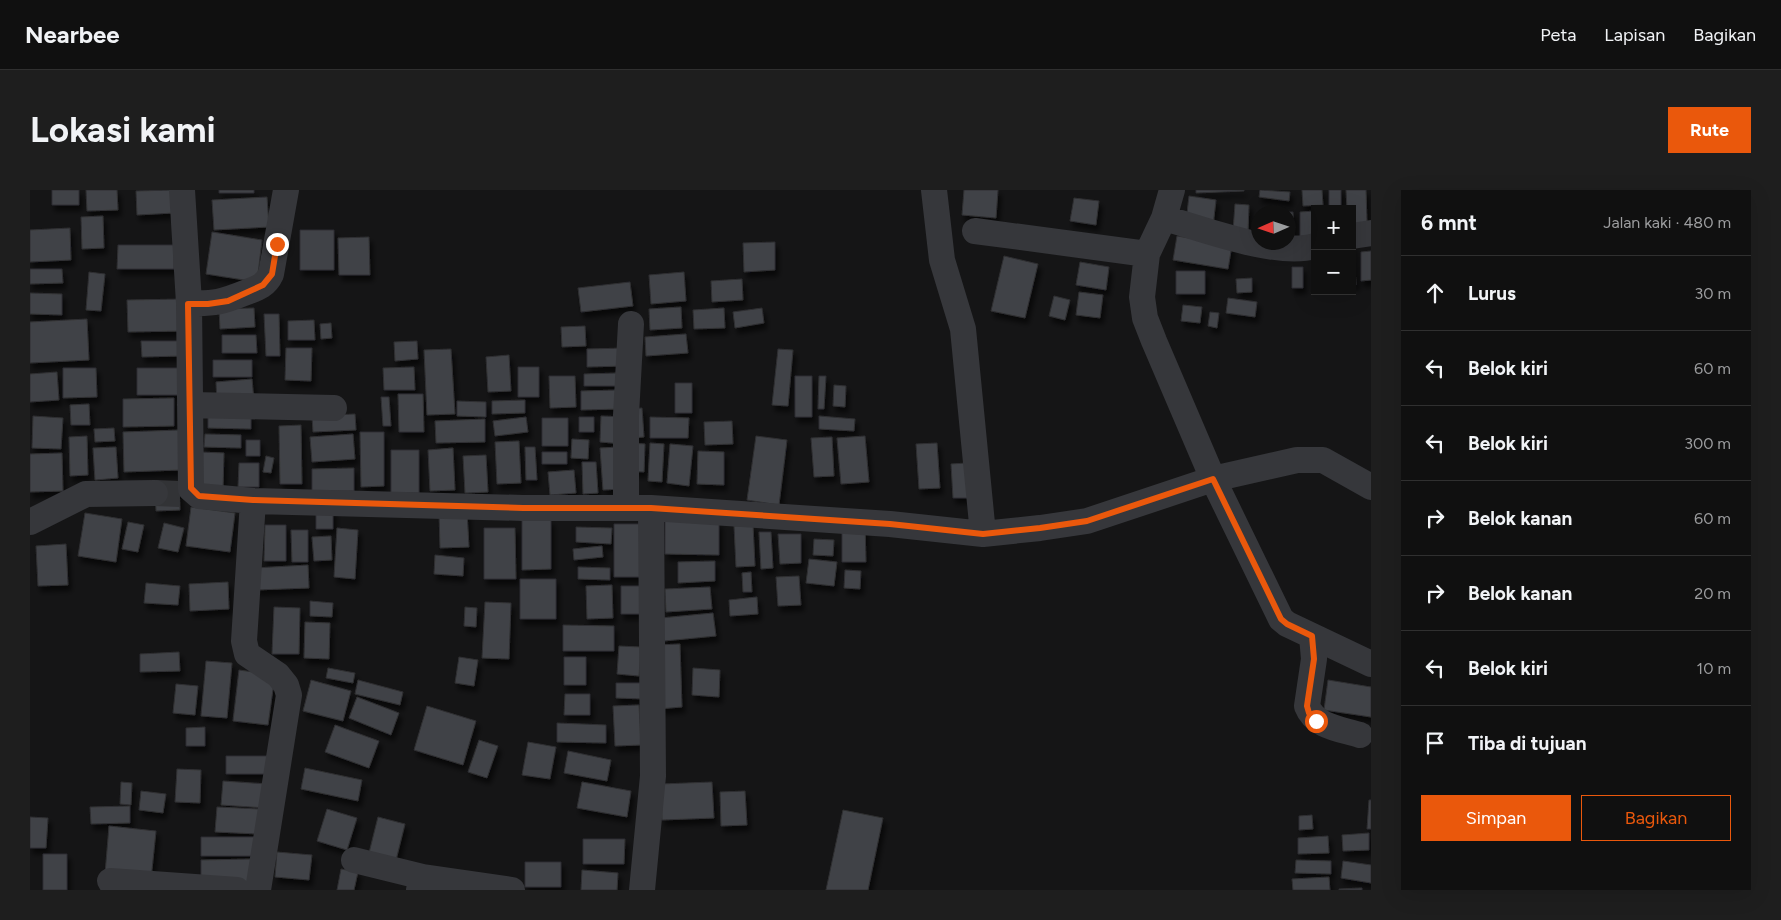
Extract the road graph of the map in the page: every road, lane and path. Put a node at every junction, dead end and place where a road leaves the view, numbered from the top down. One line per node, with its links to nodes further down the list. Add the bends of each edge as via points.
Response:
1 (182, 190): 11 (street)
2 (286, 190): 11 (street, via 272,274 268,280 228,301)
3 (934, 190): 21 (street, via 942,260 963,329)
4 (1172, 190): 5 (street)
5 (1164, 218): 9 (street, via 1263,246 1295,249); 10 (street)
6 (975, 231): 10 (street)
7 (1371, 233): 8 (street)
8 (1356, 235)
9 (1311, 247)
10 (1147, 254): 15 (street, via 1142,297 1145,318)
11 (188, 304): 13 (street)
12 (631, 324): 19 (street, via 626,415)
13 (190, 406): 14 (street); 17 (street, via 191,488)
14 (334, 408)
15 (1213, 479): 16 (street, via 1297,460 1323,460); 21 (street, via 1087,521); 22 (street, via 1281,619)
16 (1371, 487)
17 (176, 494): 18 (street); 20 (street, via 86,494)
18 (253, 500): 19 (street); 29 (street, via 245,648 247,654 283,680 289,695)
19 (638, 508): 21 (street, via 890,524); 31 (street, via 653,776)
20 (30, 522)
21 (983, 534)
22 (1313, 646): 23 (street); 24 (street, via 1309,713 1316,721)
23 (1371, 664)
24 (1360, 735)
25 (354, 860): 27 (street)
26 (110, 881): 28 (street)
27 (421, 884): 30 (street)
28 (237, 890)
29 (258, 890)
30 (512, 890)
31 (642, 890)

